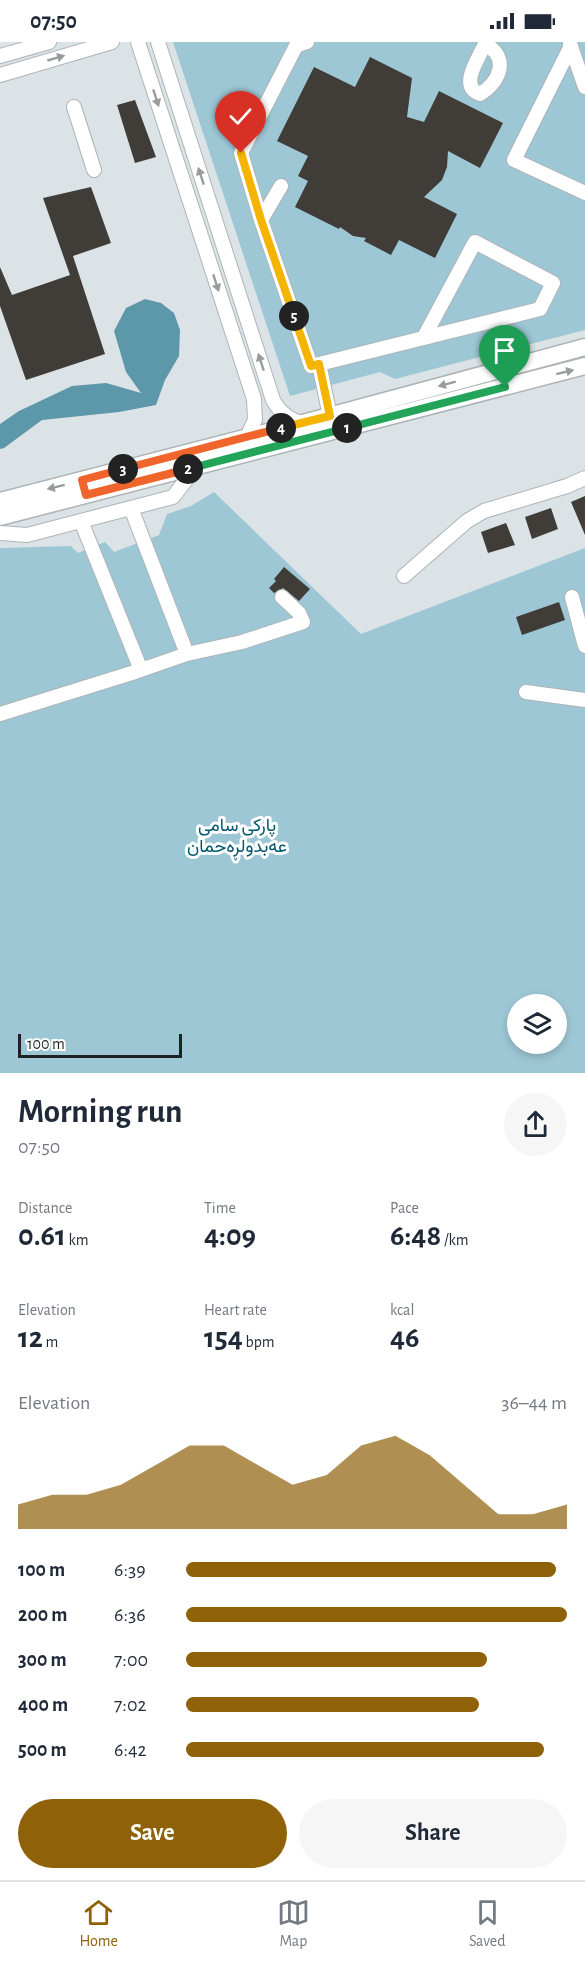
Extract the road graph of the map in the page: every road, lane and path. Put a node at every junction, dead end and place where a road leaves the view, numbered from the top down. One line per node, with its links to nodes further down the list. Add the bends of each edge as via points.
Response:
1 (50, 42): 7 (street)
2 (112, 42): 8 (street, one-way to 2)
3 (138, 42): 20 (street, one-way to 20)
4 (158, 42): 19 (street, one-way to 4)
5 (308, 42): 14 (street, via 296,46 241,153)
6 (570, 44): 9 (street); 13 (street, via 514,160)
7 (0, 56)
8 (0, 75)
9 (585, 87)
10 (74, 107): 11 (street)
11 (94, 170)
12 (281, 186): 14 (street)
13 (585, 193)
14 (261, 220): 17 (street, via 311,366)
15 (424, 338): 15 (street, via 540,309 553,283 476,242); 17 (street)
16 (585, 347): 21 (main road, one-way to 21)
17 (319, 364): 21 (street)
18 (585, 366): 24 (main road, one-way to 18)
19 (271, 393): 20 (street, via 265,404); 22 (street, via 282,413)
20 (254, 399): 23 (street, via 255,420)
21 (330, 416): 22 (main road)
22 (303, 423): 23 (main road)
23 (247, 437): 26 (main road)
24 (196, 467): 26 (main road); 28 (street, via 173,497)
25 (585, 478): 32 (street, via 484,511)
26 (84, 488): 27 (main road, one-way to 27); 29 (main road)
27 (0, 501)
28 (131, 508): 30 (street); 36 (street)
29 (0, 517)
30 (81, 521): 31 (street, via 27,535); 37 (street)
31 (0, 533)
32 (404, 576)
33 (282, 597): 36 (street, via 303,622 242,642)
34 (572, 597): 35 (street)
35 (585, 646)
36 (187, 654): 37 (street)
37 (141, 670): 40 (street)
38 (526, 692): 39 (street)
39 (585, 700)
40 (0, 714)

